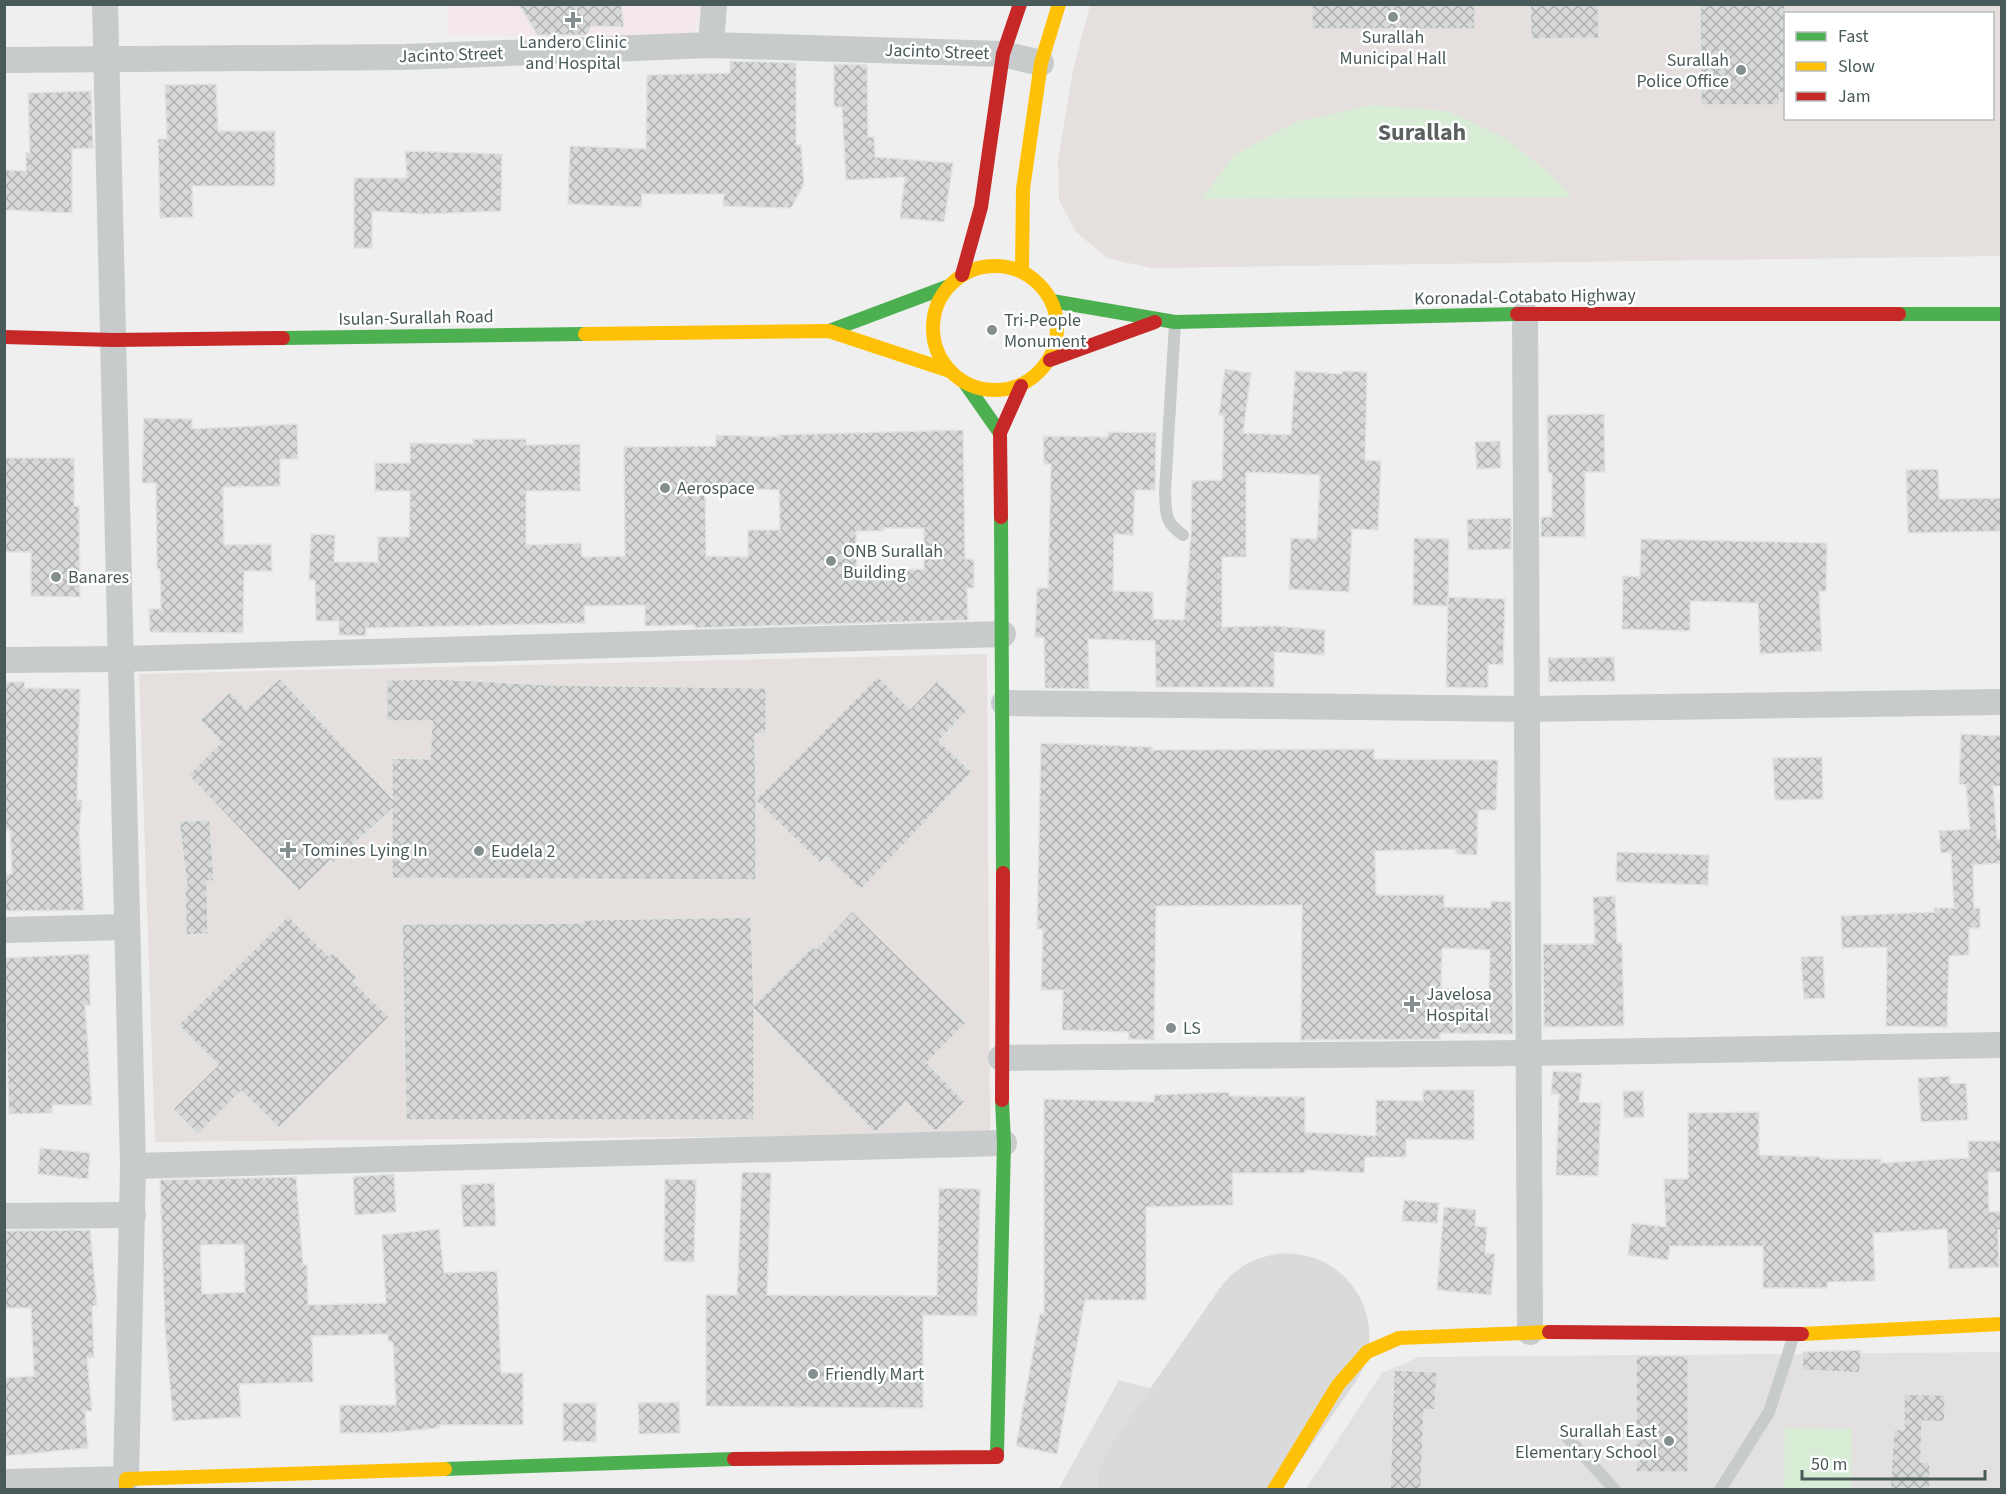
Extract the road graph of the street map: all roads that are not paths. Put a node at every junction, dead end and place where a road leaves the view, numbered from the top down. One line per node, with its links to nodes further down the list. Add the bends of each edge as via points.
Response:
1 (105, 4): 8 (street)
2 (714, 4): 5 (street)
3 (1020, 4): 6 (main road)
4 (1059, 4): 9 (main road)
5 (711, 45): 6 (street, Jacinto Street); 8 (street, Jacinto Street, via 405,57)
6 (1003, 54): 9 (street, Jacinto Street); 11 (main road, via 981,207)
7 (4, 60): 8 (street, Jacinto Street)
8 (108, 60): 20 (street)
9 (1041, 63): 10 (main road, via 1023,189)
10 (1022, 272): 11 (main road, via 1002,266 981,267); 13 (main road, via 1039,284)
11 (962, 275): 12 (main road)
12 (949, 286): 18 (main road, Isulan-Surallah Road); 22 (main road, via 939,300 933,337)
13 (1052, 301): 16 (main road, Koronadal-Cotabato Highway); 21 (main road, via 1058,321 1057,341)
14 (1525, 314): 15 (main road, Koronadal-Cotabato Highway); 17 (main road, Koronadal-Cotabato Highway); 32 (street)
15 (2001, 314)
16 (1157, 321): 17 (main road, Koronadal-Cotabato Highway); 21 (main road)
17 (1175, 322): 26 (lane, via 1165,491 1166,515 1171,527)
18 (829, 331): 20 (main road, Isulan-Surallah Road); 22 (main road, Isulan-Surallah Road)
19 (4, 337): 20 (main road, Isulan-Surallah Road)
20 (113, 340): 28 (street)
21 (1050, 360): 24 (main road)
22 (950, 370): 23 (main road)
23 (965, 383): 24 (main road, via 993,390); 25 (main road)
24 (1021, 386): 25 (main road)
25 (1000, 433): 27 (main road)
26 (1183, 535)
27 (1003, 634): 28 (street); 31 (main road)
28 (120, 659): 29 (street); 33 (street)
29 (4, 660)
30 (2001, 702): 32 (street)
31 (1004, 703): 32 (street); 37 (main road)
32 (1525, 709): 36 (street)
33 (127, 927): 34 (street); 39 (street)
34 (4, 930)
35 (2001, 1045): 36 (street)
36 (1529, 1053): 37 (street); 43 (street)
37 (1001, 1058): 38 (main road)
38 (1004, 1143): 39 (street); 47 (main road, via 997,1457 743,1458)
39 (133, 1166): 40 (street)
40 (133, 1215): 41 (street); 47 (street)
41 (4, 1216)
42 (2001, 1324): 44 (main road)
43 (1530, 1332): 44 (main road); 48 (main road, via 1399,1338 1367,1352 1338,1385)
44 (1794, 1334): 50 (lane, via 1769,1412)
45 (1567, 1437): 49 (lane)
46 (4, 1482): 47 (street)
47 (126, 1484)
48 (1274, 1490)
49 (1615, 1490)
50 (1720, 1490)

